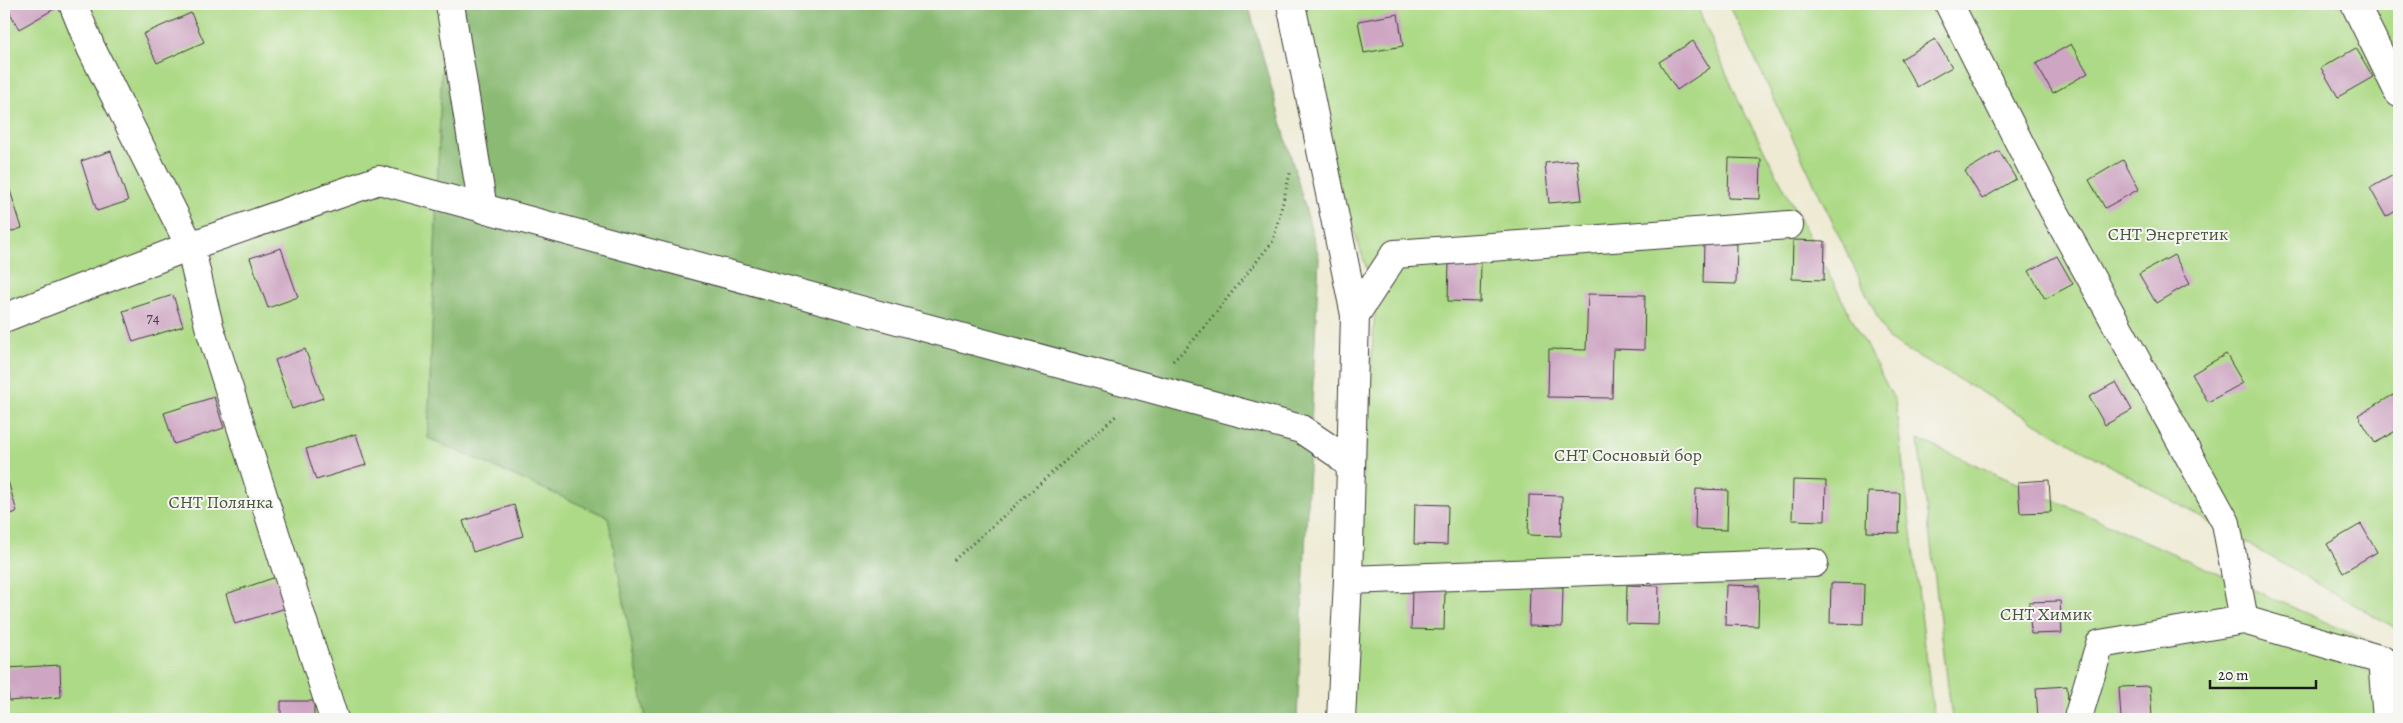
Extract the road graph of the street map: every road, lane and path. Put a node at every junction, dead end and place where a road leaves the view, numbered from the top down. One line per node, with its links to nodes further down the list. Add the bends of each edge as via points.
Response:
1 (72, 4): 10 (street)
2 (450, 4): 8 (street)
3 (1291, 4): 11 (street)
4 (1949, 4): 18 (street, via 2053,209 2226,523)
5 (2355, 4): 6 (street)
6 (2399, 93)
7 (1291, 168): 13 (path, via 1273,241 1193,341)
8 (483, 209): 10 (street, via 379,180); 13 (street)
9 (1789, 225): 11 (street, via 1395,254)
10 (190, 246): 12 (street); 20 (street, via 209,326)
11 (1355, 315): 14 (street)
12 (4, 318)
13 (1147, 388): 14 (street, via 1301,429); 15 (path)
14 (1350, 466): 17 (street)
15 (954, 560)
16 (1814, 563): 17 (street)
17 (1348, 580): 21 (street)
18 (2244, 620): 19 (street); 22 (street, via 2100,644)
19 (2391, 664): 23 (street)
20 (334, 719)
21 (1341, 719)
22 (2080, 719)
23 (2387, 719)

